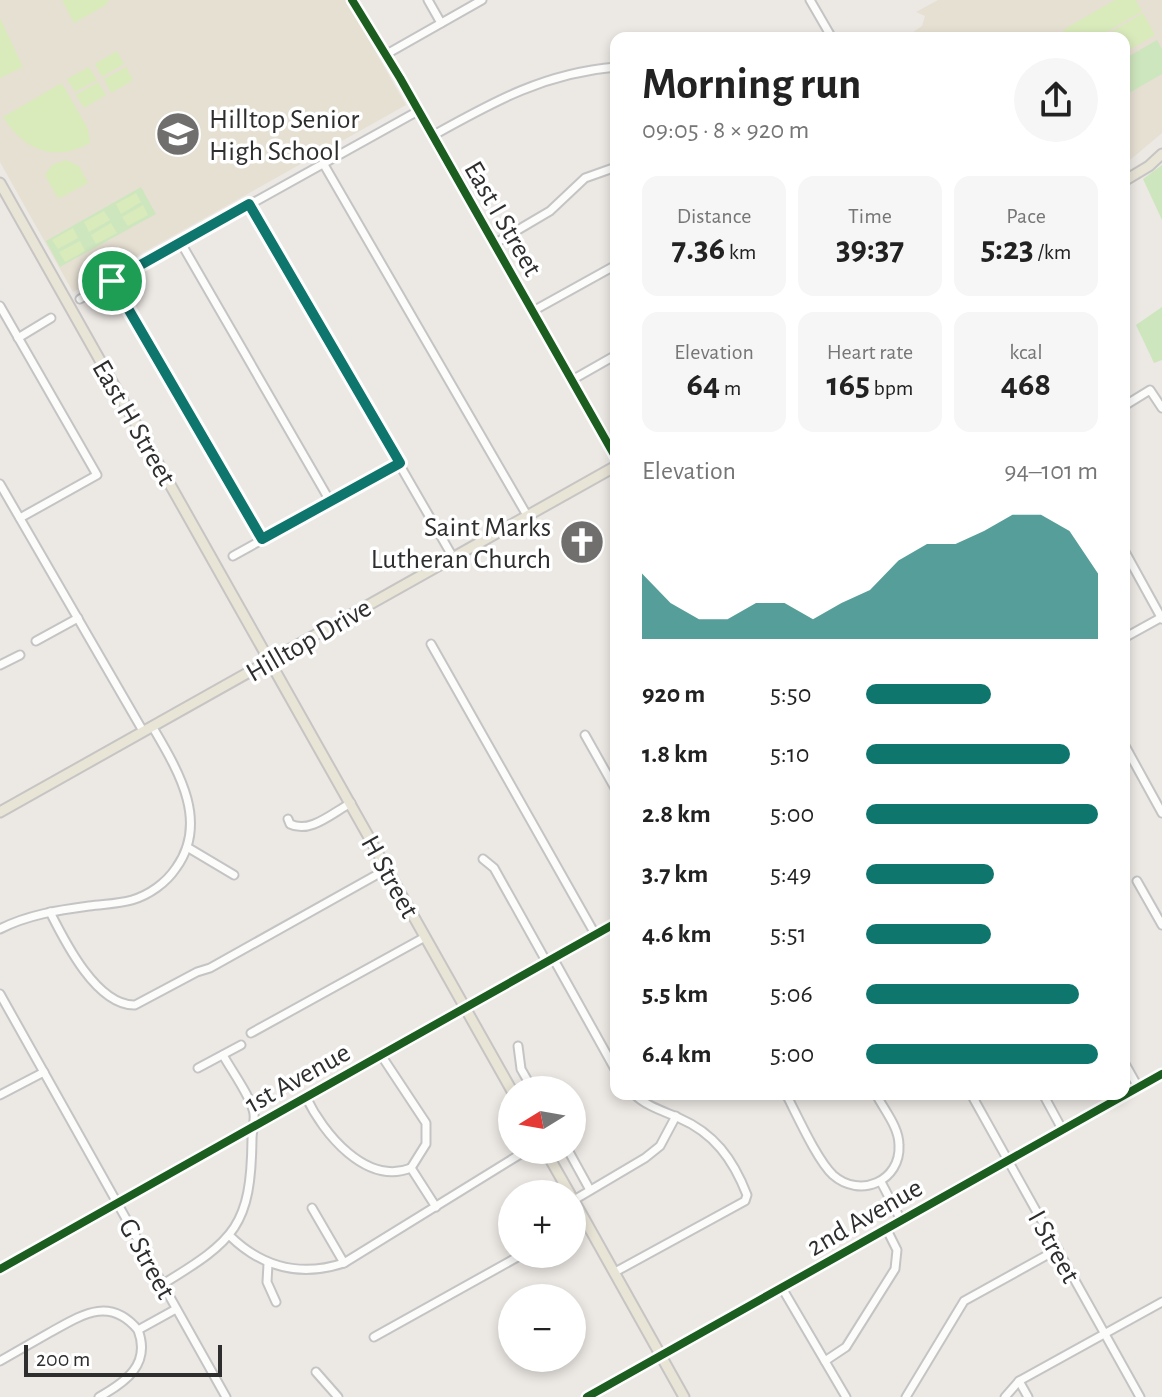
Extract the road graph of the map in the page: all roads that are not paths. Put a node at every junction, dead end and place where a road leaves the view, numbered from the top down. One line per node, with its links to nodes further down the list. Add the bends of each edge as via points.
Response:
1 (352, 0): 7 (street, East I Street)
2 (428, 0): 5 (street)
3 (482, 0): 5 (street)
4 (810, 0): 6 (street)
5 (441, 23): 7 (street)
6 (829, 32)
7 (385, 55): 9 (street, East I Street)
8 (610, 68): 10 (street, via 516,90)
9 (418, 111): 10 (street, East I Street); 12 (street)
10 (432, 136): 18 (street, East I Street)
11 (1162, 154): 14 (main road)
12 (323, 163): 16 (street); 35 (street)
13 (610, 169): 18 (street, via 585,178 550,211)
14 (1130, 177)
15 (0, 183): 47 (main road, East H Street)
16 (249, 204): 17 (street); 31 (street)
17 (181, 243): 20 (street); 34 (street)
18 (494, 244): 23 (street, East I Street)
19 (610, 268): 23 (street)
20 (112, 281): 21 (street); 37 (street)
21 (80, 299)
22 (0, 306): 25 (street)
23 (533, 311): 27 (street, East I Street)
24 (51, 318): 25 (street)
25 (18, 338): 36 (street, via 97,475)
26 (610, 358): 27 (street)
27 (572, 380): 30 (street, East I Street)
28 (1130, 402): 29 (street, via 1150,390)
29 (1162, 408)
30 (610, 447)
31 (400, 463): 34 (street); 39 (street)
32 (610, 469): 35 (main road, Hilltop Drive)
33 (0, 484): 36 (street)
34 (330, 501): 37 (street)
35 (528, 517): 39 (main road, Hilltop Drive)
36 (20, 518): 41 (street)
37 (262, 539): 38 (street)
38 (233, 556)
39 (454, 559): 47 (main road, Hilltop Drive)
40 (1130, 561): 42 (street)
41 (78, 618): 44 (street); 49 (street)
42 (1162, 618): 43 (street)
43 (1130, 635)
44 (36, 641)
45 (431, 644): 66 (street)
46 (20, 655): 48 (street)
47 (271, 660): 49 (main road, Hilltop Drive); 53 (main road, H Street)
48 (0, 665)
49 (147, 729): 54 (main road, Hilltop Drive); 57 (street, via 187,795)
50 (585, 735): 52 (street)
51 (1130, 755): 55 (street)
52 (610, 779)
53 (351, 803): 56 (street, via 308,827 300,829); 59 (main road, H Street)
54 (0, 812)
55 (1162, 813)
56 (288, 819)
57 (187, 847): 60 (street); 62 (street, via 168,878 138,898)
58 (483, 859): 68 (street, via 494,868)
59 (387, 869): 62 (street, via 135,1005 113,999 76,961); 67 (main road, H Street)
60 (234, 875)
61 (1137, 881): 63 (street)
62 (50, 912): 65 (street)
63 (1162, 925)
64 (610, 926): 66 (street, 1st Avenue)
65 (0, 929)
66 (595, 934): 68 (street, 1st Avenue)
67 (425, 937): 71 (main road, H Street); 72 (street)
68 (549, 960): 71 (street, 1st Avenue); 75 (street)
69 (0, 994): 70 (street, G Street)
70 (2, 1003): 79 (street, G Street)
71 (465, 1007): 77 (street, 1st Avenue); 82 (main road, H Street)
72 (251, 1033)
73 (241, 1045): 76 (street)
74 (518, 1046): 83 (street)
75 (610, 1054)
76 (223, 1055): 78 (street); 95 (street, via 254,1112)
77 (381, 1055): 87 (street, 1st Avenue); 100 (street, via 426,1123 425,1148)
78 (198, 1068)
79 (44, 1072): 86 (street); 104 (street, G Street)
80 (1130, 1073): 84 (street)
81 (1162, 1074): 84 (street, 2nd Avenue)
82 (504, 1076)
83 (525, 1076)
84 (1138, 1087): 85 (street, 2nd Avenue)
85 (1130, 1091)
86 (0, 1095)
87 (306, 1097): 95 (street, 1st Avenue); 100 (street, via 331,1134 365,1166 385,1173)
88 (643, 1100): 94 (street)
89 (789, 1100): 101 (street, via 832,1174 858,1186)
90 (879, 1100): 101 (street, via 900,1147 896,1164)
91 (974, 1100): 97 (street, I Street)
92 (1046, 1100): 96 (street)
93 (1114, 1100): 96 (street, 2nd Avenue)
94 (676, 1116): 102 (street, via 660,1146); 116 (street, via 718,1143 747,1195 745,1201)
95 (254, 1126): 104 (street, 1st Avenue); 110 (street, via 250,1188)
96 (1062, 1129): 97 (street, 2nd Avenue)
97 (1008, 1160): 107 (street, 2nd Avenue); 111 (street, I Street)
98 (505, 1164): 105 (street)
99 (576, 1164): 102 (street)
100 (411, 1168): 105 (street)
101 (881, 1182): 107 (street)
102 (590, 1190): 103 (street)
103 (586, 1192)
104 (118, 1203): 115 (street, 1st Avenue); 117 (street, G Street)
105 (436, 1207): 112 (street)
106 (312, 1208): 112 (street)
107 (901, 1220): 109 (street, 2nd Avenue)
108 (586, 1222): 116 (main road)
109 (886, 1228): 118 (street, 2nd Avenue); 127 (street, via 897,1250 895,1269 846,1347)
110 (230, 1236): 113 (street); 117 (street)
111 (1058, 1249): 123 (street, I Street); 136 (street, via 964,1301)
112 (344, 1263): 113 (street, via 289,1270)
113 (268, 1264): 119 (street, via 267,1282)
114 (498, 1268): 124 (street)
115 (0, 1269)
116 (615, 1272): 125 (main road)
117 (163, 1284): 121 (street, G Street)
118 (782, 1288): 125 (street, 2nd Avenue); 127 (street)
119 (276, 1302)
120 (1162, 1302): 123 (street)
121 (176, 1309): 122 (street); 131 (street, G Street)
122 (138, 1330): 126 (street, via 119,1314 94,1311); 130 (street, via 142,1348 136,1371)
123 (1105, 1335): 129 (street); 139 (street, I Street)
124 (374, 1337)
125 (661, 1356): 133 (street, 2nd Avenue); 134 (main road)
126 (0, 1361)
127 (825, 1361): 135 (street)
128 (316, 1372): 132 (street)
129 (1019, 1381): 137 (street); 138 (street)
130 (99, 1397)
131 (226, 1397)
132 (338, 1397)
133 (587, 1397)
134 (684, 1397)
135 (846, 1397)
136 (906, 1397)
137 (1005, 1397)
138 (1028, 1397)
139 (1140, 1397)

